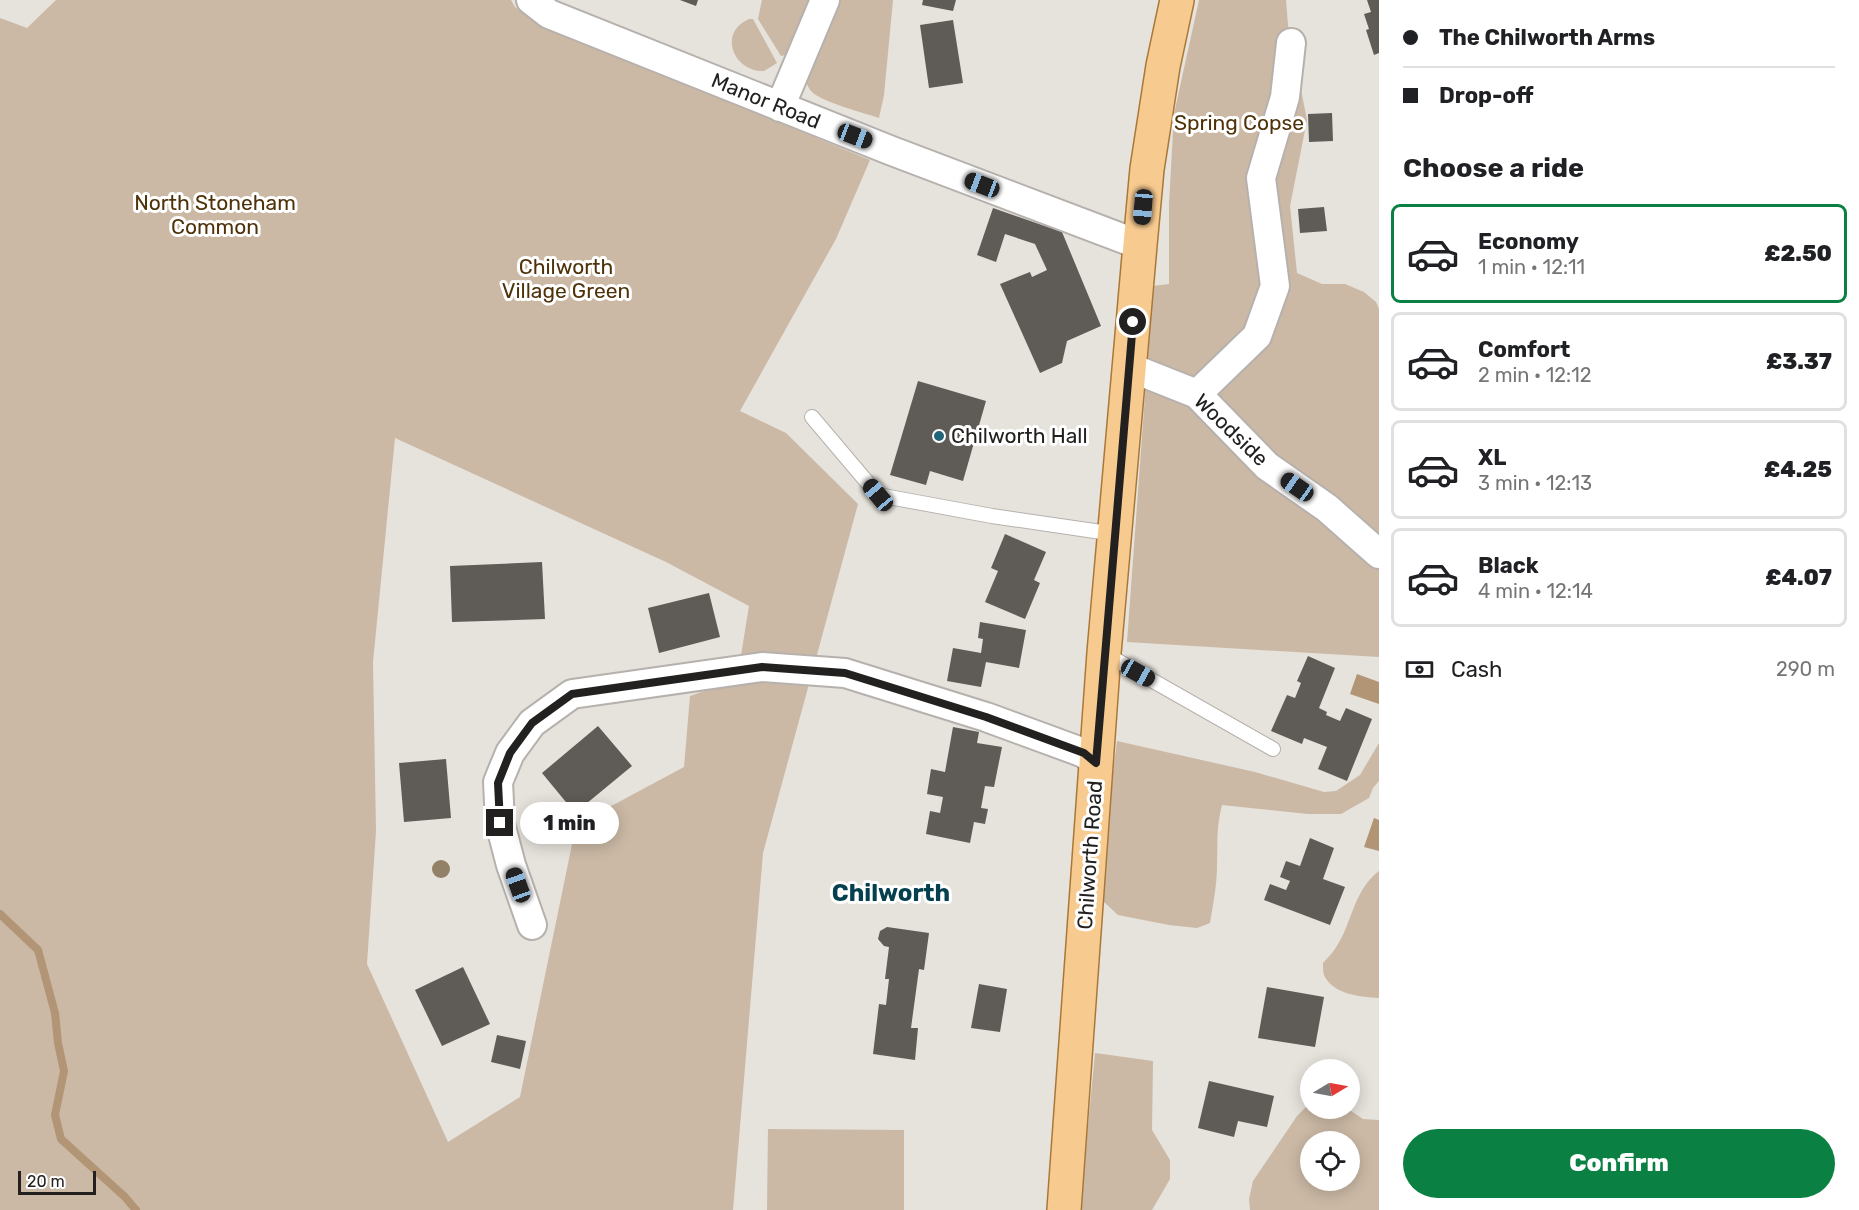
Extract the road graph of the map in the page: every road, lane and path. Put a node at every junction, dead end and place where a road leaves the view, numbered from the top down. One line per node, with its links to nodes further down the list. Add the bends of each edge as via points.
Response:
1 (531, 0): 5 (street, Manor Road, via 549,14)
2 (825, 0): 5 (street)
3 (1177, 0): 6 (main road, Chilworth Road, via 1147,169)
4 (1291, 43): 8 (street, via 1286,97 1261,178 1275,286 1257,336)
5 (780, 107): 6 (street, Manor Road)
6 (1140, 245): 7 (main road, Chilworth Road)
7 (1129, 367): 8 (street, Woodside); 10 (main road, Chilworth Road)
8 (1197, 394): 11 (street, Woodside, via 1268,466 1327,508)
9 (812, 417): 10 (lane, via 878,495)
10 (1115, 534): 12 (main road, Chilworth Road)
11 (1379, 554)
12 (1104, 653): 13 (lane); 14 (main road, Chilworth Road)
13 (1273, 749)
14 (1096, 763): 15 (street, via 1084,753 986,717 845,673 762,667 572,694 532,723 510,753 498,783 500,823); 16 (main road, Chilworth Road)
15 (532, 925)
16 (1064, 1210)

